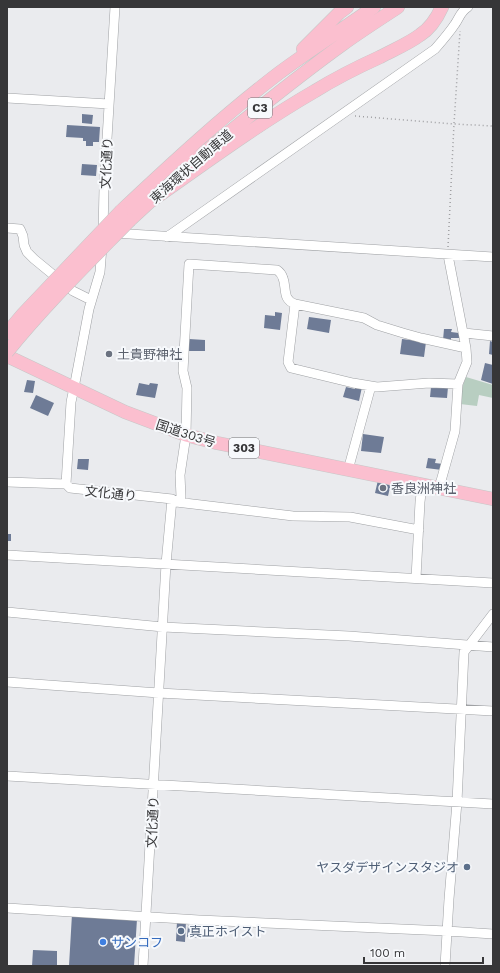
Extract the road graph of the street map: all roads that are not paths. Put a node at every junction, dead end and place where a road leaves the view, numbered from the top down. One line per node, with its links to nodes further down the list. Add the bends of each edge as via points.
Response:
1 (115, 7): 9 (street, 文化通り)
2 (347, 7): 7 (highway)
3 (374, 7): 7 (highway, 東海環状自動車道 / C3)
4 (398, 7): 10 (highway, 東海環状自動車道 / C3, via 343,44 280,92 184,169)
5 (442, 7): 10 (highway, via 432,26 421,35 292,105)
6 (468, 7): 14 (street, via 435,49)
7 (280, 73): 11 (highway, 東海環状自動車道 / C3, via 184,153)
8 (7, 98): 9 (street)
9 (110, 104): 13 (street, 文化通り)
10 (151, 201): 11 (highway, 東海環状自動車道 / C3)
11 (126, 216): 19 (highway, 東海環状自動車道 / C3, bridge, via 23,314); 23 (highway, 東海環状自動車道 / C3, bridge)
12 (7, 228): 17 (street, via 20,229 27,252 34,259 73,291)
13 (103, 233): 14 (street); 17 (street, 文化通り, via 100,272)
14 (167, 237): 15 (street)
15 (448, 254): 16 (street); 20 (street)
16 (493, 258)
17 (91, 300): 27 (street, 文化通り)
18 (295, 304): 22 (street, via 364,318 376,325); 26 (street, via 288,362 291,368); 28 (street, via 286,296 283,276 277,270 189,264 183,371 187,388)
19 (7, 333)
20 (464, 333): 21 (street); 22 (street)
21 (493, 336)
22 (466, 348): 25 (street, via 467,362)
23 (7, 352)
24 (7, 356): 27 (highway, 国道303号 / 303)
25 (458, 384): 26 (street); 33 (street, via 455,431)
26 (371, 386): 29 (street)
27 (74, 388): 28 (highway, 国道303号 / 303, via 125,412); 31 (street, 文化通り)
28 (186, 435): 29 (highway, 国道303号 / 303); 35 (street, via 180,475 181,497 176,502 293,516 350,517)
29 (348, 470): 32 (highway, 国道303号 / 303)
30 (7, 482): 31 (street)
31 (66, 484): 37 (street, 文化通り, via 70,488 172,500)
32 (422, 486): 33 (highway, 国道303号 / 303); 35 (street)
33 (439, 488): 34 (highway, 国道303号 / 303)
34 (493, 499)
35 (419, 530): 38 (street)
36 (7, 556): 37 (street)
37 (166, 564): 38 (street); 42 (street, 文化通り)
38 (416, 578): 39 (street)
39 (493, 583)
40 (7, 612): 42 (street)
41 (493, 614): 43 (street)
42 (163, 627): 43 (street); 46 (street, 文化通り)
43 (469, 645): 44 (street); 47 (street, via 464,652)
44 (493, 647)
45 (7, 682): 46 (street)
46 (159, 693): 47 (street); 50 (street, 文化通り)
47 (462, 709): 48 (street); 51 (street)
48 (493, 711)
49 (7, 776): 50 (street)
50 (154, 784): 51 (street); 54 (street, 文化通り)
51 (457, 802): 52 (street); 55 (street)
52 (493, 804)
53 (7, 908): 54 (street)
54 (146, 917): 55 (street); 57 (street, 文化通り)
55 (447, 931): 56 (street); 58 (street)
56 (493, 934)
57 (144, 966)
58 (445, 966)

